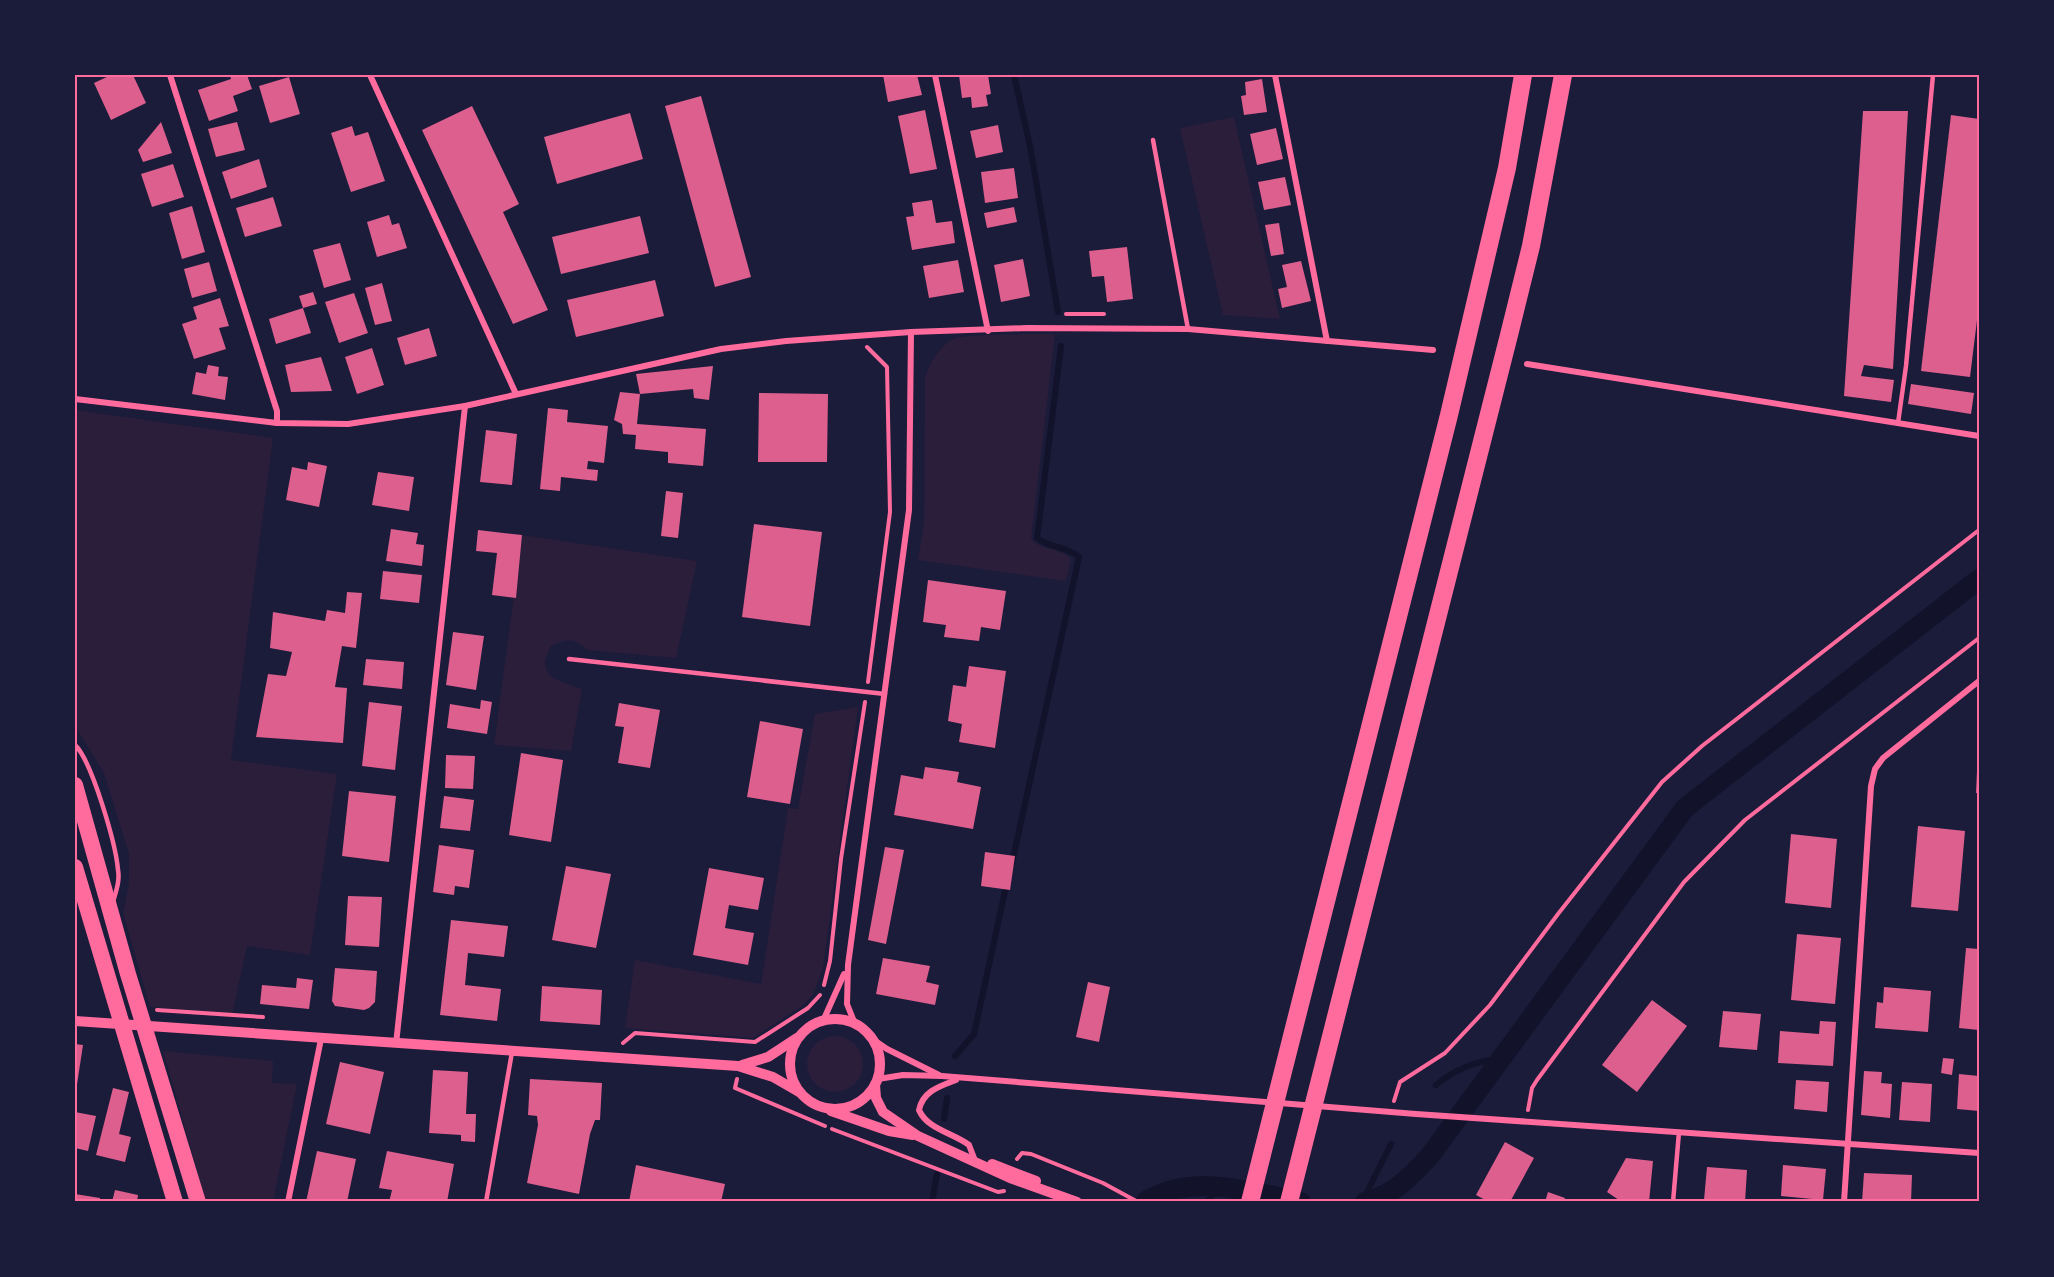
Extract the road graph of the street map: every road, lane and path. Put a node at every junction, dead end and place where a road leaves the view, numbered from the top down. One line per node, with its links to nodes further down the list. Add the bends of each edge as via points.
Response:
1 (370, 75): 16 (street)
2 (935, 75): 10 (street)
3 (1275, 75): 13 (street)
4 (1523, 75): 65 (highway, via 1507,168 1449,415)
5 (1563, 75): 66 (highway, via 1515,313)
6 (1933, 75): 20 (lane)
7 (173, 76): 19 (street, via 277,411)
8 (1153, 140): 9 (lane)
9 (1188, 329): 10 (street); 13 (street)
10 (988, 331): 11 (street)
11 (911, 332): 12 (street); 27 (street, via 910,501)
12 (863, 334): 16 (street, via 721,349); 26 (path, via 868,350 887,367 890,512)
13 (1327, 341): 14 (street)
14 (1433, 350)
15 (1527, 364): 20 (street)
16 (516, 394): 18 (street)
17 (75, 399): 19 (street)
18 (465, 406): 19 (street, via 348,424); 42 (street)
19 (277, 423)
20 (1898, 423): 21 (street)
21 (1979, 436)
22 (1979, 530): 50 (path, via 1702,746 1662,782 1490,1005 1445,1053 1400,1082)
23 (1979, 638): 51 (path, via 1744,820 1684,882 1537,1080)
24 (569, 659): 26 (lane)
25 (1979, 681): 54 (street, via 1883,758 1875,769)
26 (866, 692): 27 (lane); 41 (path, via 830,962 819,995 808,1008 755,1042 635,1033)
27 (885, 694): 32 (street)
28 (75, 745): 31 (lane, via 89,765 117,862 119,880)
29 (75, 785): 31 (highway)
30 (75, 867): 59 (highway)
31 (110, 910): 60 (highway)
32 (848, 965): 36 (street); 37 (street, via 847,1004)
33 (145, 1009): 34 (path)
34 (271, 1018)
35 (75, 1021): 40 (street)
36 (823, 1021): 37 (street, via 834,1019); 38 (street)
37 (855, 1024): 39 (street)
38 (800, 1036): 44 (street, via 768,1057); 48 (street, via 790,1065)
39 (871, 1038): 45 (street, via 898,1056); 47 (street, via 878,1050)
40 (321, 1039): 42 (street); 61 (street)
41 (618, 1044)
42 (396, 1045): 43 (street)
43 (512, 1052): 44 (street); 62 (lane)
44 (738, 1066): 48 (street, via 773,1077)
45 (942, 1076): 46 (street); 47 (street, via 903,1075)
46 (960, 1078): 50 (street); 57 (street, via 931,1091 919,1110 932,1125 969,1145)
47 (877, 1082): 49 (street, via 854,1105); 53 (street, via 876,1098 884,1112)
48 (799, 1092): 49 (street, via 811,1103)
49 (825, 1108): 53 (street, via 889,1131)
50 (1392, 1111): 51 (street)
51 (1526, 1122): 52 (street)
52 (1679, 1132): 54 (street); 67 (lane)
53 (918, 1136): 55 (street)
54 (1848, 1143): 56 (street); 68 (street)
55 (958, 1152): 57 (street); 63 (street, via 1010,1178)
56 (1979, 1153)
57 (974, 1158): 63 (street, via 1013,1170)
58 (1017, 1160): 64 (path, via 1022,1153 1031,1154 1103,1183)
59 (175, 1202)
60 (198, 1202)
61 (288, 1202)
62 (486, 1202)
63 (1078, 1202)
64 (1138, 1202)
65 (1250, 1202)
66 (1289, 1202)
67 (1673, 1202)
68 (1844, 1202)

